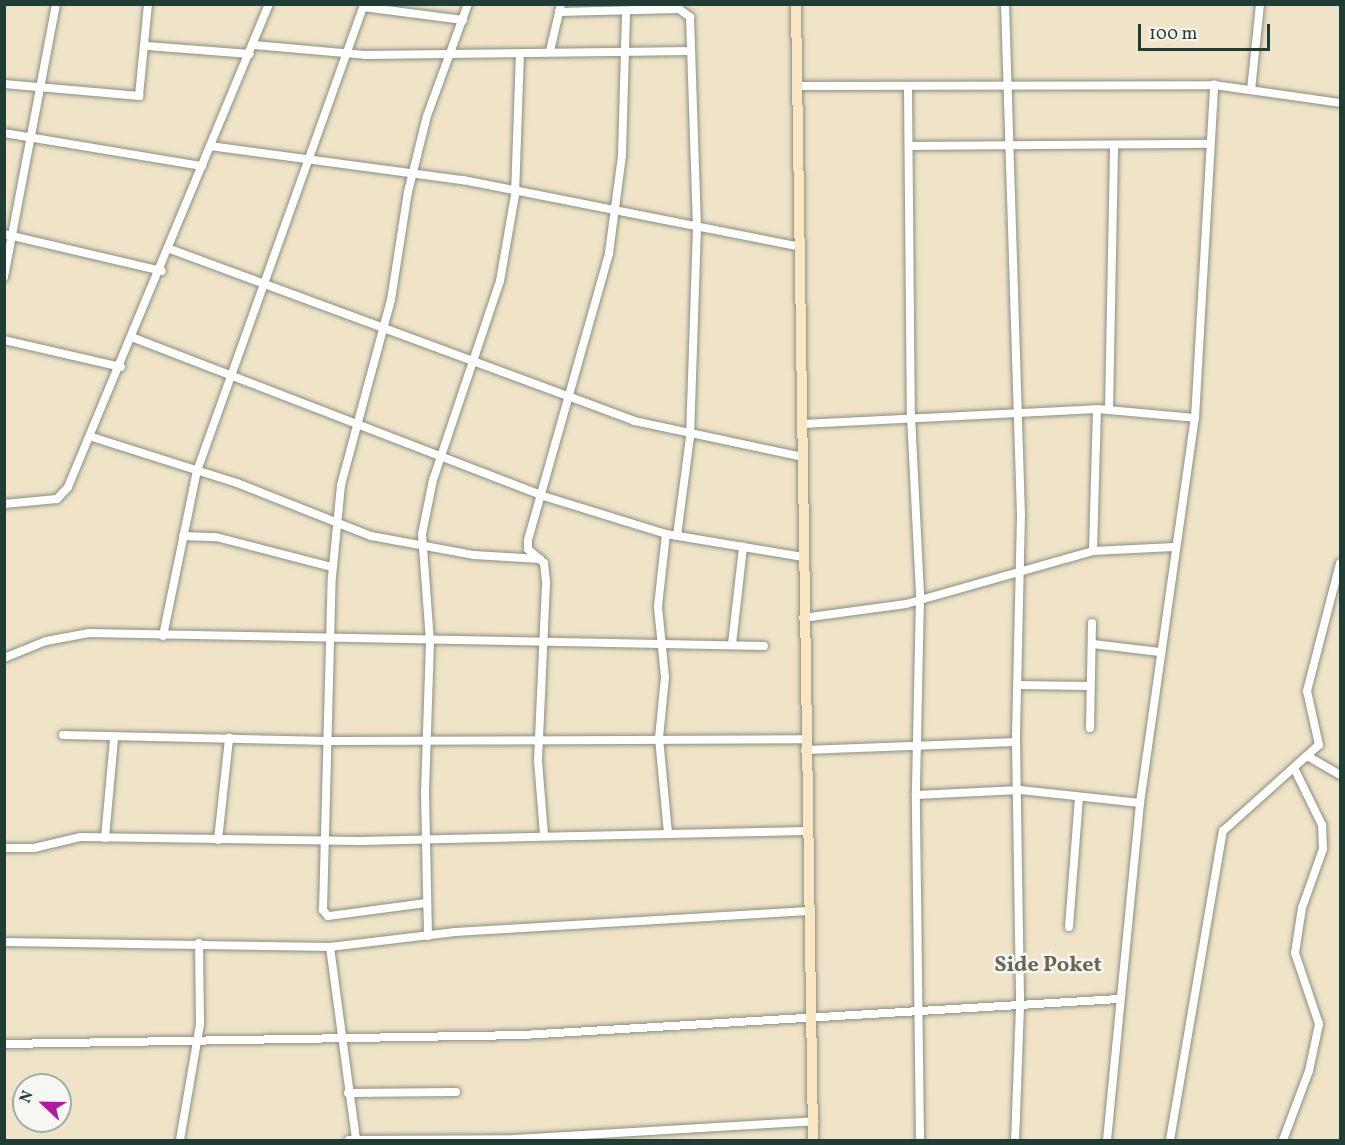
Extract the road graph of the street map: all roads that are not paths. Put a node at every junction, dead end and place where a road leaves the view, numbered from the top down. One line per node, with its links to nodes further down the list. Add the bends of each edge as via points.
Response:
1 (56, 4): 25 (street)
2 (148, 4): 14 (street)
3 (269, 4): 13 (street)
4 (468, 4): 12 (street)
5 (796, 4): 26 (main road)
6 (1005, 4): 22 (street)
7 (1260, 4): 28 (street)
8 (363, 6): 12 (street); 19 (street)
9 (560, 8): 11 (street); 17 (street)
10 (664, 8): 11 (street); 18 (street, via 686,11)
11 (626, 13): 16 (street)
12 (463, 20): 15 (street)
13 (254, 45): 19 (street); 20 (street)
14 (147, 46): 20 (street); 25 (street, via 139,96)
15 (449, 50): 19 (street); 21 (street); 39 (street)
16 (624, 50): 17 (street); 18 (street); 41 (street)
17 (550, 51): 21 (street)
18 (691, 51): 42 (street)
19 (346, 52): 37 (street)
20 (250, 54): 34 (street)
21 (520, 54): 40 (street)
22 (1011, 83): 24 (street); 27 (street); 36 (street)
23 (4, 84): 25 (street)
24 (1214, 85): 28 (street); 32 (street)
25 (43, 86): 31 (street)
26 (797, 86): 27 (street); 45 (main road)
27 (908, 90): 35 (street)
28 (1251, 90): 29 (street)
29 (1341, 103)
30 (4, 133): 31 (street)
31 (33, 136): 38 (street); 44 (street)
32 (1210, 144): 33 (street); 61 (street)
33 (1114, 145): 36 (street); 58 (street)
34 (210, 146): 37 (street); 38 (street)
35 (909, 146): 36 (street); 60 (street)
36 (1010, 146): 59 (street)
37 (309, 158): 39 (street); 49 (street)
38 (202, 166): 46 (street)
39 (413, 173): 40 (street); 50 (street)
40 (515, 195): 41 (street); 53 (street, via 500,281)
41 (616, 213): 42 (street); 56 (street, via 598,305)
42 (697, 228): 45 (street); 65 (street)
43 (4, 234): 44 (street)
44 (14, 236): 47 (street); 48 (street)
45 (800, 247): 63 (main road)
46 (170, 249): 47 (street); 49 (street)
47 (162, 271): 51 (street)
48 (4, 277)
49 (264, 284): 50 (street); 55 (street)
50 (383, 327): 53 (street); 62 (street)
51 (134, 338): 54 (street); 55 (street)
52 (4, 340): 54 (street)
53 (475, 363): 56 (street); 66 (street)
54 (121, 367): 64 (street)
55 (230, 376): 62 (street); 68 (street)
56 (570, 397): 65 (street); 69 (street)
57 (1097, 409): 58 (street); 59 (street); 78 (street)
58 (1109, 410): 61 (street)
59 (1016, 411): 60 (street); 83 (street)
60 (911, 416): 63 (street); 84 (street)
61 (1195, 418): 77 (street)
62 (356, 420): 66 (street); 71 (street)
63 (803, 424): 67 (main road)
64 (92, 437): 68 (street); 70 (street, via 62,496)
65 (690, 437): 67 (street); 74 (street)
66 (443, 456): 69 (street); 75 (street, via 424,514)
67 (803, 458): 79 (main road)
68 (197, 471): 71 (street); 73 (street)
69 (540, 495): 72 (street); 80 (street, via 528,540)
70 (4, 504)
71 (336, 524): 75 (street); 82 (street)
72 (666, 534): 74 (street); 91 (street, via 658,607)
73 (183, 536): 82 (street, via 216,537); 87 (street)
74 (677, 536): 76 (street)
75 (423, 547): 80 (street); 90 (street)
76 (743, 547): 79 (street); 92 (street)
77 (1174, 547): 78 (street); 95 (street)
78 (1093, 551): 83 (street)
79 (803, 557): 85 (main road)
80 (540, 559): 89 (street, via 546,570)
81 (1341, 563): 110 (street, via 1307,691 1319,745)
82 (332, 567): 88 (street)
83 (1018, 570): 84 (street); 97 (street)
84 (920, 596): 85 (street, via 906,604); 109 (street)
85 (803, 618): 108 (main road)
86 (1092, 624): 93 (street)
87 (162, 636): 88 (street); 96 (street, via 89,633 46,641)
88 (330, 638): 90 (street); 106 (street)
89 (544, 640): 90 (street); 91 (street); 102 (street)
90 (430, 641): 105 (street)
91 (663, 641): 92 (street); 103 (street)
92 (732, 644): 94 (street)
93 (1093, 644): 95 (street); 98 (street)
94 (764, 646)
95 (1160, 652): 116 (street)
96 (4, 658)
97 (1017, 685): 98 (street); 107 (street)
98 (1090, 686): 99 (street)
99 (1090, 728)
100 (63, 735): 104 (street)
101 (229, 738): 104 (street); 106 (street); 122 (street)
102 (540, 738): 103 (street); 105 (street); 119 (street)
103 (659, 738): 108 (street); 118 (street)
104 (114, 739): 121 (street)
105 (426, 740): 106 (street); 120 (street)
106 (329, 741): 123 (street)
107 (1016, 742): 109 (street); 113 (street)
108 (805, 744): 109 (street); 117 (main road)
109 (920, 745): 114 (street)
110 (1309, 757): 111 (street); 112 (street)
111 (1294, 768): 149 (street, via 1223,831); 150 (street, via 1322,825 1323,849 1302,908 1295,953 1319,1024 1309,1071)
112 (1341, 775)
113 (1020, 790): 114 (street); 115 (street); 133 (street)
114 (916, 795): 134 (street)
115 (1079, 797): 116 (street); 127 (street)
116 (1140, 803): 132 (street)
117 (806, 831): 118 (street); 126 (main road)
118 (668, 833): 119 (street)
119 (544, 835): 120 (street)
120 (425, 837): 123 (street); 125 (street)
121 (105, 838): 122 (street); 124 (street)
122 (218, 840): 123 (street)
123 (322, 842): 125 (street, via 322,899 328,916)
124 (4, 848)
125 (426, 903): 128 (street)
126 (808, 911): 128 (street); 135 (main road)
127 (1069, 927)
128 (428, 936): 131 (street)
129 (4, 942): 130 (street)
130 (198, 943): 131 (street); 137 (street)
131 (330, 947): 136 (street)
132 (1119, 999): 133 (street); 148 (street)
133 (1020, 1006): 134 (street); 147 (street)
134 (920, 1011): 135 (street); 146 (street)
135 (811, 1015): 136 (street, via 523,1035); 141 (main road)
136 (342, 1039): 137 (street); 140 (street)
137 (198, 1042): 138 (street); 142 (street)
138 (4, 1044)
139 (456, 1092): 140 (street)
140 (348, 1093): 144 (street)
141 (813, 1121): 144 (street, via 515,1139); 145 (main road)
142 (180, 1140)
143 (349, 1140): 144 (street)
144 (356, 1140)
145 (813, 1140)
146 (920, 1140)
147 (1015, 1140)
148 (1107, 1140)
149 (1170, 1140)
150 (1283, 1140)

